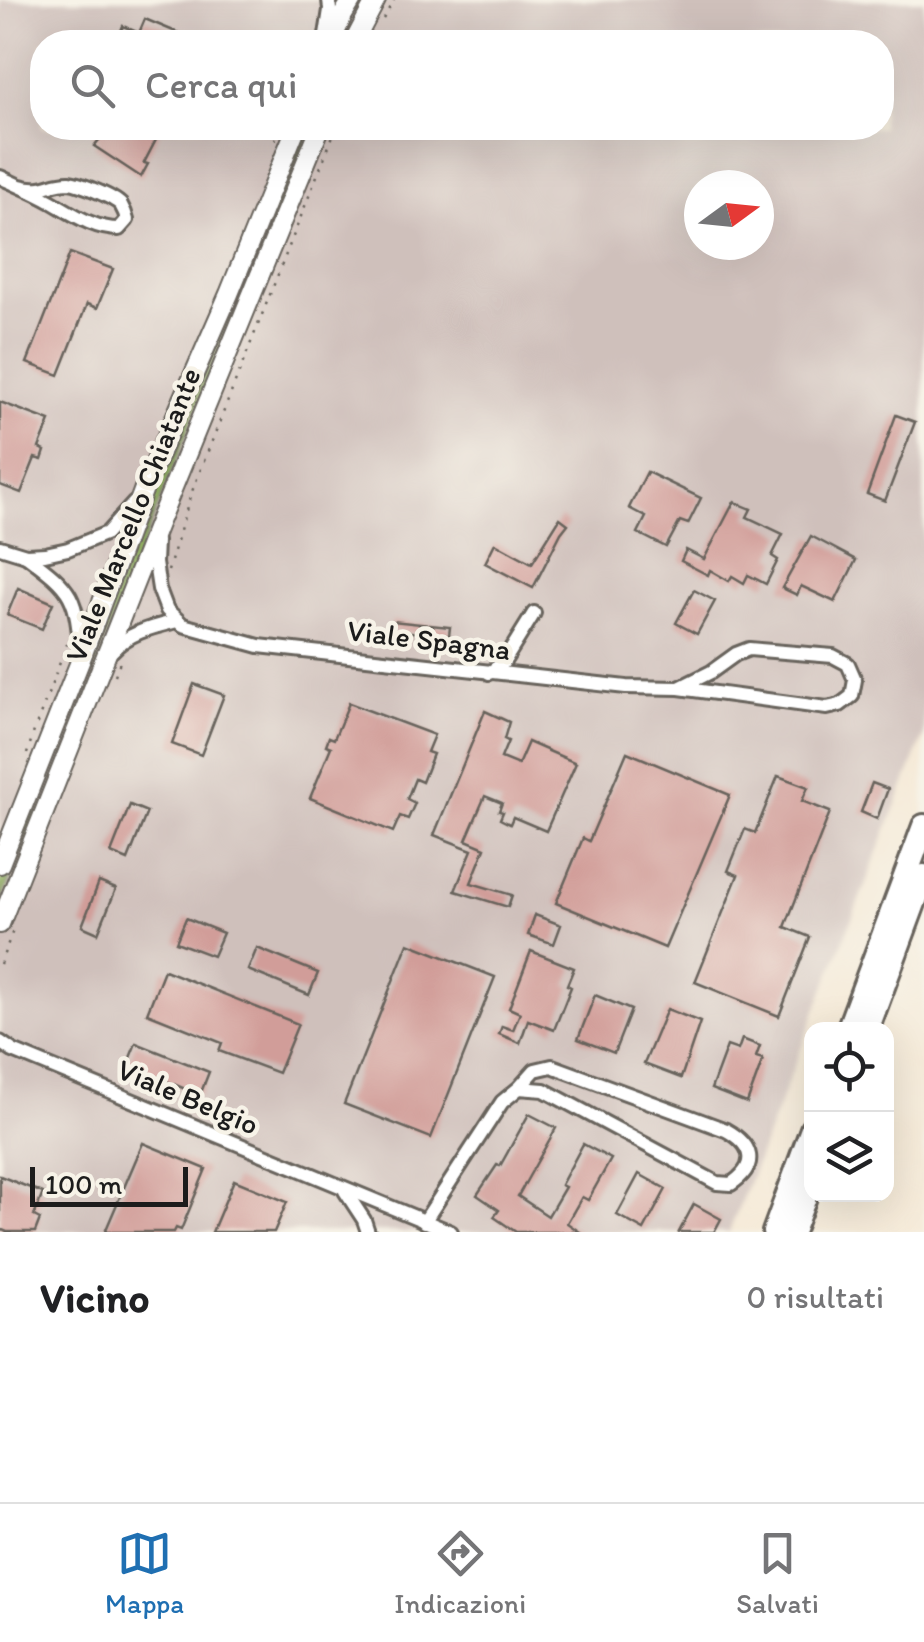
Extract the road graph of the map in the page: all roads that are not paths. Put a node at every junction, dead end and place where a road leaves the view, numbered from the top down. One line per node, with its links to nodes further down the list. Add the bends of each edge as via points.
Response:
1 (329, 0): 4 (street)
2 (352, 0): 5 (street)
3 (376, 0): 6 (street)
4 (329, 30)
5 (335, 30)
6 (360, 30)
7 (291, 140): 11 (street, Viale Marcello Chiatante)
8 (315, 140): 12 (street, Viale Marcello Chiatante)
9 (0, 176): 10 (street)
10 (20, 186): 10 (street, via 108,229 127,220 115,200 74,182)
11 (143, 492): 14 (street, via 107,533); 17 (street, Viale Marcello Chiatante)
12 (158, 524): 16 (street, via 159,588); 18 (street, Viale Marcello Chiatante)
13 (0, 547): 14 (street)
14 (26, 555): 17 (street, via 71,596)
15 (534, 613): 19 (street, via 503,663)
16 (177, 621): 18 (street, via 121,641); 19 (street, Viale Spagna, via 259,646)
17 (81, 659): 22 (street, Viale Marcello Chiatante)
18 (104, 660): 24 (street, Viale Marcello Chiatante)
19 (489, 673): 20 (street, Viale Spagna)
20 (679, 688): 20 (street, Viale Spagna, via 826,708 852,696 855,680 848,664 833,656 749,649)
21 (924, 826): 25 (highway)
22 (0, 864)
23 (924, 876): 26 (highway)
24 (7, 926)
25 (851, 1022)
26 (870, 1022)
27 (0, 1042): 28 (street, Viale Belgio)
28 (6, 1050): 31 (street, Viale Belgio)
29 (519, 1088): 29 (street, via 544,1090 717,1183 730,1184 749,1164 741,1138 726,1130 552,1066 534,1070); 33 (street, via 502,1102)
30 (804, 1151): 36 (highway)
31 (344, 1189): 33 (street, Viale Belgio); 34 (street)
32 (804, 1200): 37 (highway)
33 (424, 1222): 35 (street, Viale Belgio)
34 (368, 1232)
35 (451, 1232)
36 (774, 1232)
37 (792, 1232)

